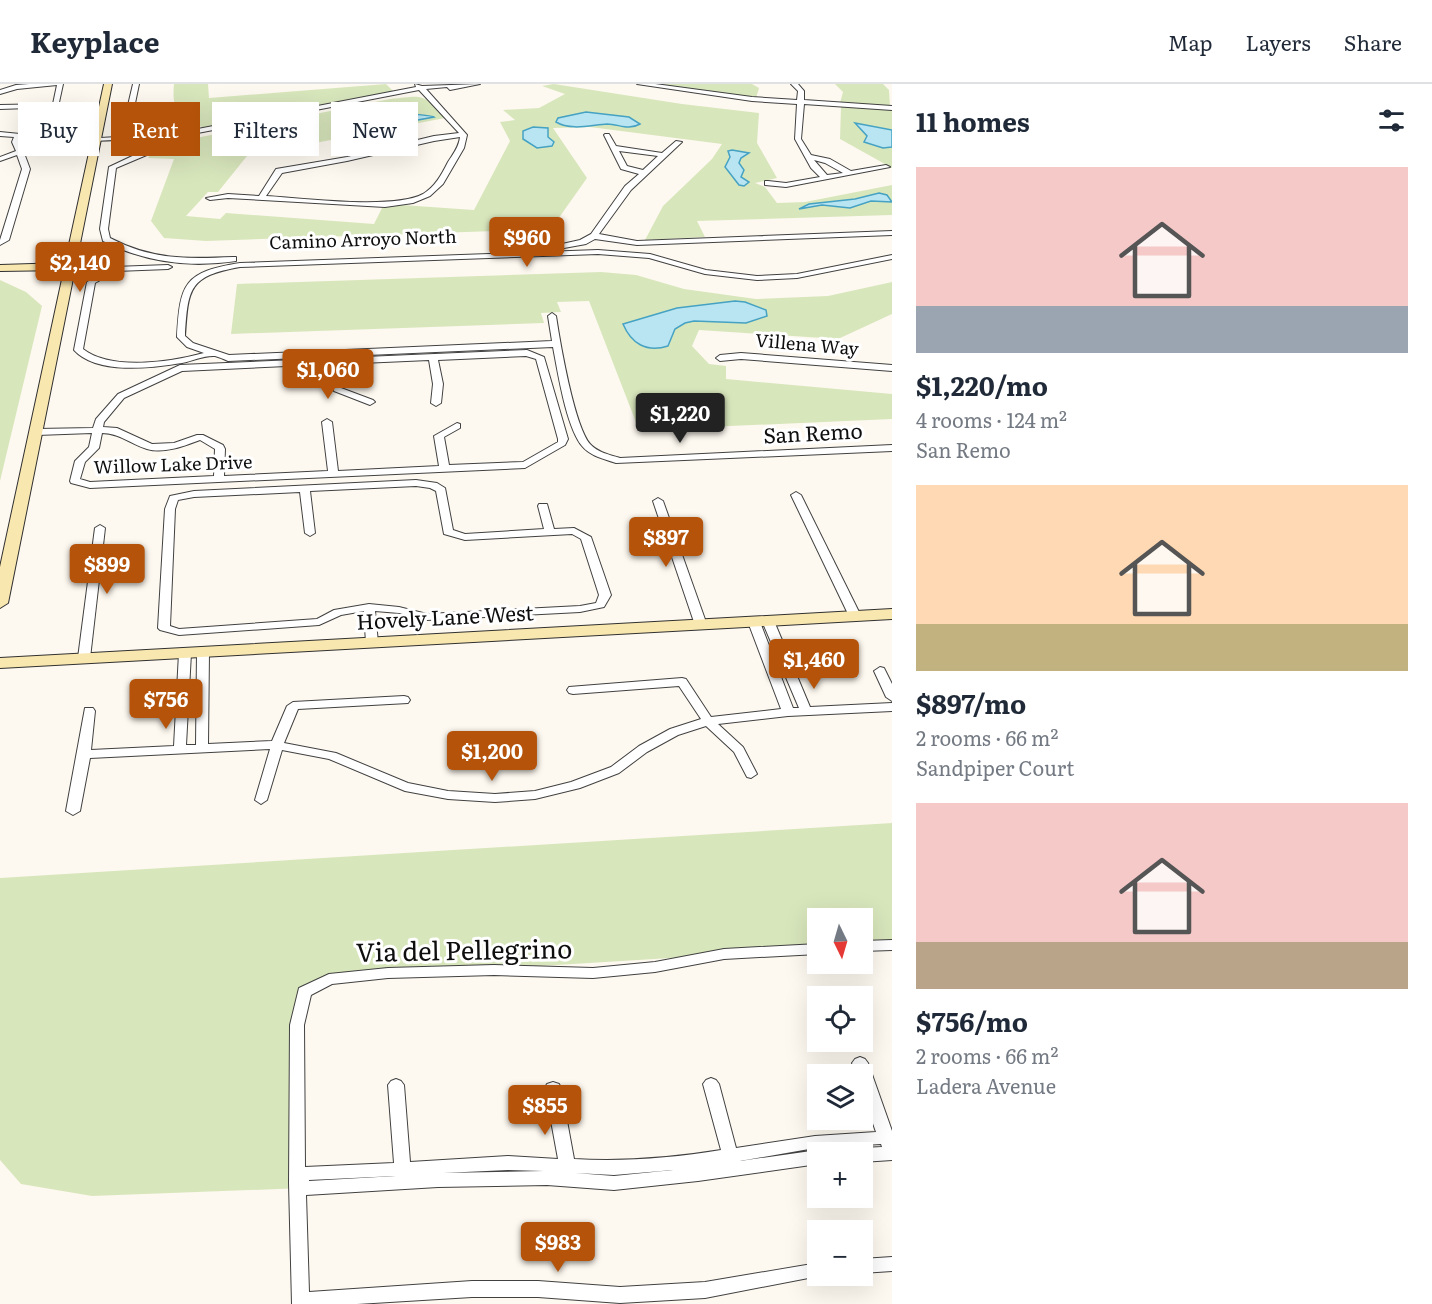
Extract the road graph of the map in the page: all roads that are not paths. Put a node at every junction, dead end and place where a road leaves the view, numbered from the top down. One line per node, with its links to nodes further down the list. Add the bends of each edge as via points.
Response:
1 (54, 84): 10 (street)
2 (60, 84): 13 (street, via 56,106)
3 (108, 84): 15 (main road)
4 (136, 84): 11 (street)
5 (456, 84): 9 (street)
6 (477, 84): 9 (street)
7 (640, 84): 12 (street, via 710,95)
8 (794, 84): 12 (street, via 801,91)
9 (421, 88): 16 (street); 19 (street)
10 (0, 92)
11 (132, 102)
12 (801, 102): 14 (street); 28 (street, via 798,139)
13 (0, 107)
14 (892, 108)
15 (99, 128)
16 (200, 131)
17 (0, 134): 18 (street)
18 (18, 135)
19 (464, 135): 36 (street, via 423,139 347,159 279,171); 36 (street, via 441,185 421,198 364,206)
20 (606, 135): 22 (street)
21 (678, 142): 24 (street)
22 (616, 148): 24 (street); 31 (street, via 624,167)
23 (18, 153): 29 (street)
24 (664, 155): 31 (street)
25 (21, 156): 39 (street, via 26,169)
26 (93, 156): 42 (main road)
27 (137, 156): 38 (street, Camino Arroyo North, via 113,167 104,234 121,248 151,259 557,248)
28 (809, 157): 32 (street); 33 (street)
29 (0, 159)
30 (886, 167): 32 (street)
31 (645, 173): 38 (street, via 628,188)
32 (849, 173): 33 (street)
33 (826, 178): 34 (street, via 786,185)
34 (768, 183)
35 (210, 198): 36 (street)
36 (261, 198)
37 (892, 232): 38 (street, Camino Arroyo North, via 638,243)
38 (594, 236)
39 (1, 243)
40 (892, 257): 43 (street, via 778,278 705,272 650,256 598,252 240,265)
41 (0, 268): 42 (main road)
42 (70, 268): 44 (main road); 57 (main road)
43 (211, 271): 47 (street, via 186,289 181,337); 47 (street, via 183,266 114,269 91,282 78,350 83,357 114,364 186,361)
44 (0, 273)
45 (552, 316): 46 (street, San Remo)
46 (555, 344): 47 (street, via 228,358); 58 (street, San Remo, via 584,443 596,453 619,461)
47 (213, 353)
48 (433, 357): 50 (street, Willow Lake Drive); 53 (street, via 438,384); 59 (street, Willow Lake Drive, via 527,353 540,357 563,439 562,444 525,465)
49 (720, 358): 51 (street, Villena Way, via 741,356)
50 (334, 361): 52 (street, via 337,389); 56 (street, Willow Lake Drive, via 180,368 121,396 99,421)
51 (892, 368)
52 (370, 402)
53 (436, 403)
54 (327, 422): 60 (street)
55 (457, 426): 59 (street, via 439,436)
56 (97, 429): 57 (street); 61 (street, via 114,430 150,447 175,446 200,437 220,449); 61 (street, Willow Lake Drive, via 94,448 80,461 76,474 75,481 81,484)
57 (37, 432): 69 (main road)
58 (892, 448)
59 (445, 469): 60 (street, Willow Lake Drive)
60 (333, 474): 61 (street, Willow Lake Drive)
61 (219, 480)
62 (306, 489): 67 (street); 68 (street, via 433,485 441,490 448,532 465,537); 70 (street, via 174,498 170,510 164,628 179,632 286,626 319,622 338,612)
63 (796, 495): 72 (street)
64 (658, 501): 74 (street)
65 (543, 506): 68 (street)
66 (100, 528): 78 (street)
67 (310, 533)
68 (550, 533): 70 (street, via 574,531 586,537 605,595 600,605 427,617)
69 (0, 603)
70 (369, 607): 75 (street)
71 (892, 614): 72 (main road, Hovely Lane West)
72 (855, 616): 73 (main road, Hovely Lane West)
73 (761, 621): 74 (main road, Hovely Lane West); 81 (street); 82 (street)
74 (701, 625): 75 (main road, Hovely Lane West)
75 (372, 643): 76 (main road, Hovely Lane West)
76 (203, 652): 77 (main road, Hovely Lane West); 90 (street)
77 (185, 653): 78 (main road, Hovely Lane West); 91 (street)
78 (84, 658): 79 (main road, Hovely Lane West)
79 (0, 663)
80 (880, 670): 84 (street)
81 (794, 679): 82 (street); 88 (street)
82 (776, 680): 89 (street)
83 (573, 690): 92 (street, via 682,682)
84 (892, 697)
85 (404, 700): 93 (street, via 293,706)
86 (892, 707): 88 (street)
87 (89, 711): 96 (street)
88 (806, 711): 89 (street)
89 (788, 712): 92 (street)
90 (202, 713): 91 (street); 94 (street)
91 (182, 714): 95 (street)
92 (708, 722): 93 (street, via 674,732 615,770 575,785 535,795 495,798 405,787 332,756); 97 (street, via 739,750)
93 (277, 744): 94 (street); 98 (street)
94 (202, 747): 95 (street)
95 (180, 748): 96 (street)
96 (84, 754): 99 (street)
97 (751, 774)
98 (261, 800)
99 (73, 811)
100 (892, 945): 101 (street)
101 (873, 946)
102 (807, 950): 113 (street, Via del Pellegrino, via 724,954 592,974 494,970 329,979 304,992 297,1025)
103 (860, 1063): 107 (street)
104 (711, 1084): 110 (street)
105 (396, 1086): 112 (street)
106 (553, 1088): 111 (street)
107 (891, 1145): 108 (street); 110 (street, via 815,1142)
108 (873, 1151)
109 (807, 1158): 110 (street)
110 (732, 1162): 111 (street)
111 (568, 1173): 112 (street, via 508,1164)
112 (403, 1174): 113 (street, via 305,1174)
113 (297, 1183): 117 (street)
114 (892, 1264): 115 (street)
115 (873, 1265)
116 (807, 1272): 117 (street, via 705,1290 620,1295 472,1289)
117 (300, 1302)

